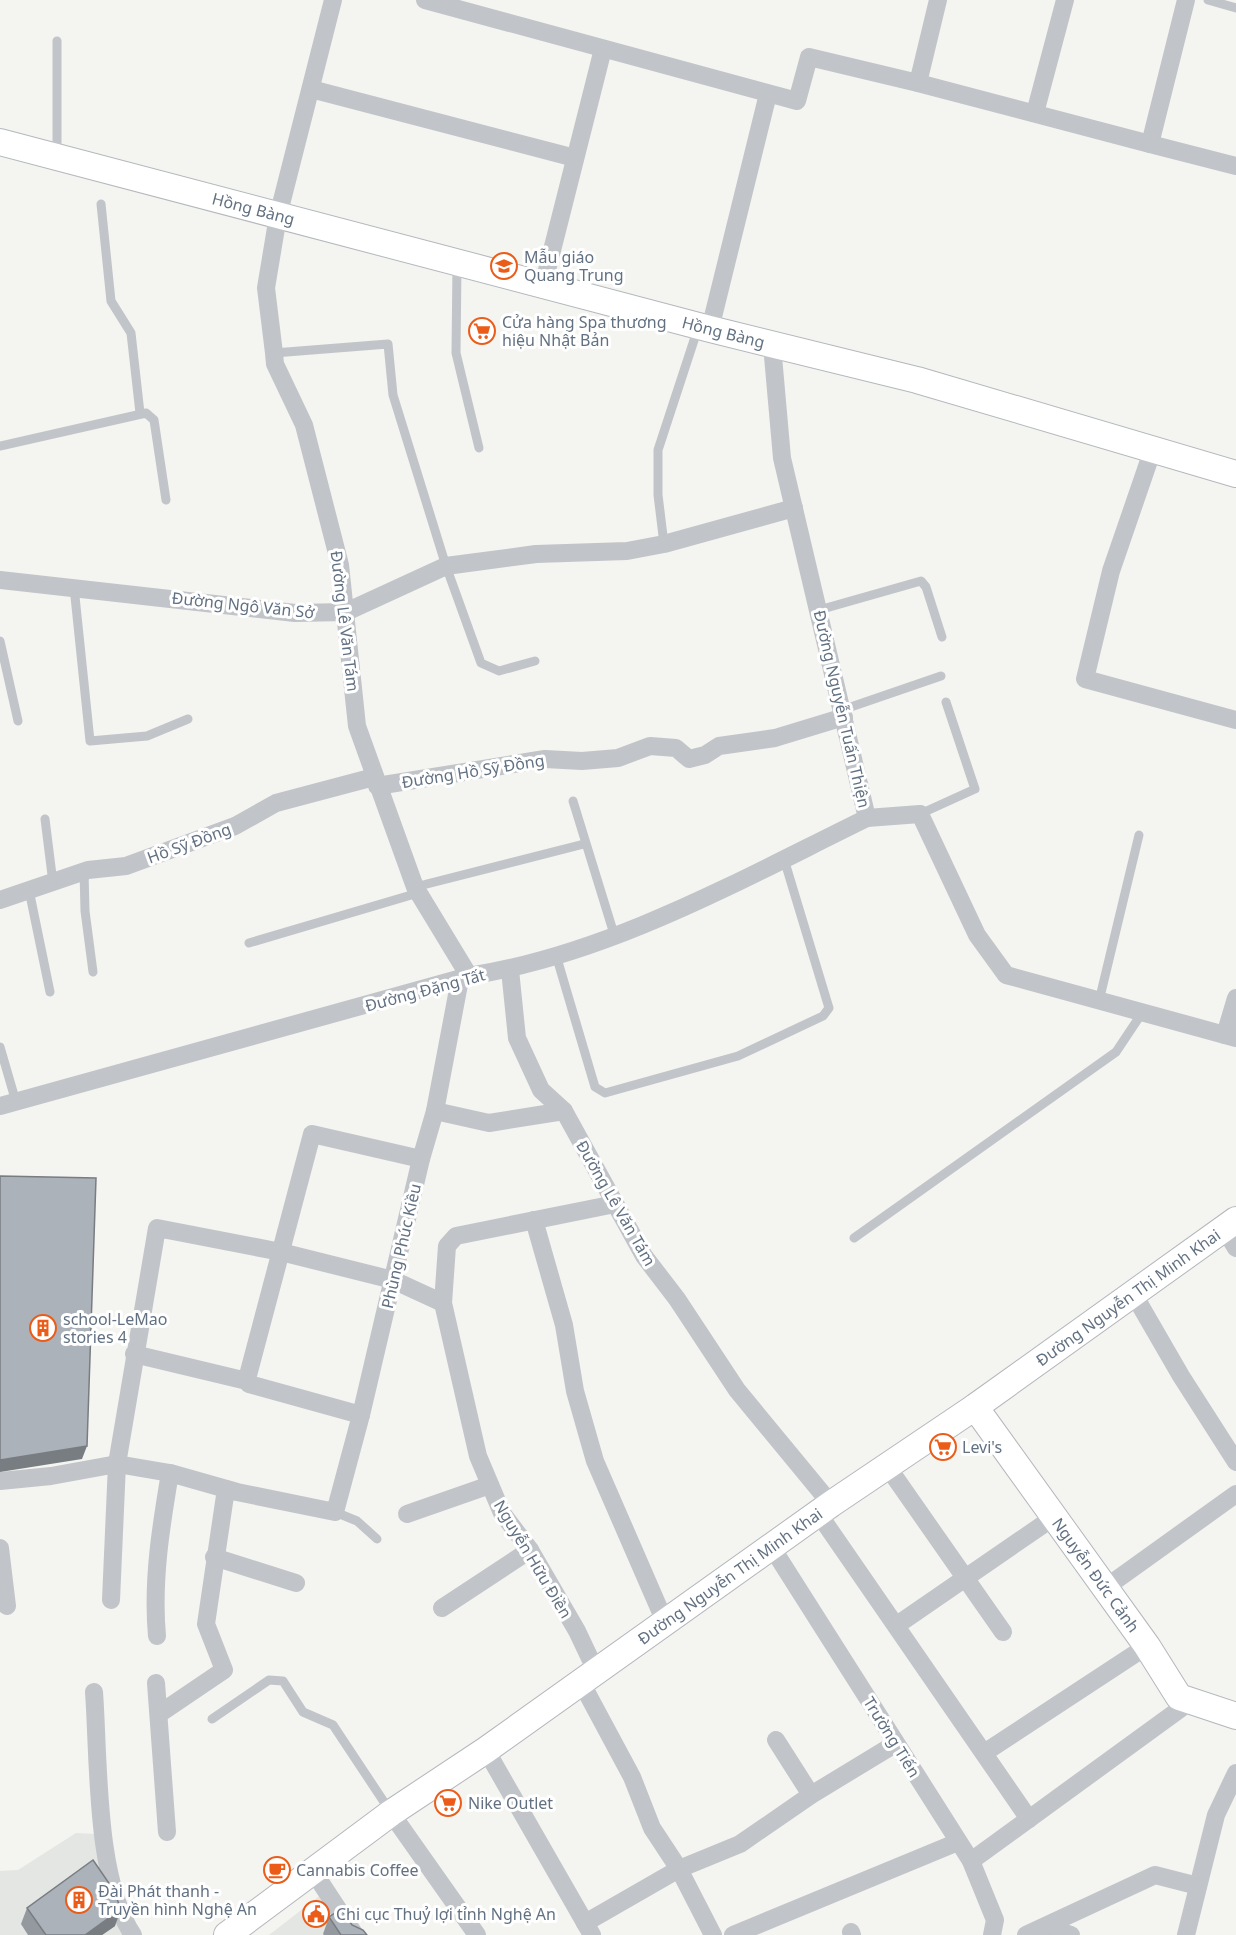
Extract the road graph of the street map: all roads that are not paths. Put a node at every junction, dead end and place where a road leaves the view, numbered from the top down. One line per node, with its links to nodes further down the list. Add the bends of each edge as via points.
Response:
1 (333, 0): 12 (street, Đường Lê Văn Tám)
2 (425, 0): 7 (street)
3 (938, 0): 11 (street)
4 (1065, 0): 14 (street)
5 (1185, 0): 16 (street)
6 (1208, 0): 8 (lane)
7 (475, 6): 10 (street)
8 (1236, 8)
9 (57, 41): 17 (lane)
10 (603, 49): 13 (street); 18 (street)
11 (918, 83): 13 (street, via 809,57 797,101); 14 (street)
12 (311, 88): 18 (street); 21 (street, Đường Lê Văn Tám)
13 (768, 94): 24 (street)
14 (1035, 113): 16 (street)
15 (0, 142): 17 (street, Hồng Bàng)
16 (1150, 144): 19 (street)
17 (57, 156): 21 (street, Hồng Bàng)
18 (575, 158): 23 (street)
19 (1236, 166)
20 (101, 204): 27 (lane, via 111,301 131,333)
21 (278, 216): 22 (street, Hồng Bàng); 26 (street, Đường Lê Văn Tám, via 266,288)
22 (457, 263): 23 (street, Hồng Bàng); 29 (lane, via 456,353)
23 (543, 286): 24 (street, Hồng Bàng)
24 (704, 328): 25 (street, Hồng Bàng); 34 (lane, via 658,450)
25 (772, 345): 30 (street, Hồng Bàng, via 917,380); 33 (street, Đường Nguyễn Tuấn Thiện, via 782,458)
26 (274, 353): 35 (lane, via 388,344 393,394); 39 (street, Đường Lê Văn Tám, via 275,364 304,425 340,565)
27 (140, 413): 28 (lane); 32 (lane, via 154,420)
28 (0, 446)
29 (479, 448)
30 (1153, 449): 31 (street, Hồng Bàng); 47 (street, via 1111,571 1085,679)
31 (1236, 474)
32 (166, 500)
33 (794, 508): 34 (street, Đường Ngô Văn Sở); 38 (street, Đường Nguyễn Tuấn Thiện)
34 (664, 544): 35 (street, Đường Ngô Văn Sở)
35 (446, 566): 39 (street, Đường Ngô Văn Sở); 42 (lane, via 481,663 499,671)
36 (0, 579): 37 (street, Đường Ngô Văn Sở)
37 (74, 587): 39 (street, Đường Ngô Văn Sở, via 295,613); 46 (lane, via 90,741 147,736)
38 (819, 610): 40 (lane, via 921,580); 45 (street, Đường Nguyễn Tuấn Thiện)
39 (346, 612): 49 (street, Đường Lê Văn Tám, via 357,726)
40 (942, 637)
41 (0, 641): 48 (lane)
42 (535, 661)
43 (941, 676): 45 (lane)
44 (946, 702): 51 (lane, via 975,789)
45 (843, 713): 49 (street, Đường Hồ Sỹ Đồng, via 775,738 719,746 689,759 676,748 650,746 618,758 545,759); 52 (street, Đường Nguyễn Tuấn Thiện)
46 (188, 719)
47 (1236, 720)
48 (18, 721)
49 (375, 782): 57 (street, Hồ Sỹ Đồng, via 276,803 235,826 126,866); 60 (street, Đường Lê Văn Tám)
50 (573, 801): 55 (lane)
51 (920, 814): 52 (street, Đường Nguyễn Tuấn Thiện); 70 (street, via 977,935 1006,975)
52 (867, 818): 56 (street, Đường Đặng Tất)
53 (45, 819): 58 (lane)
54 (1139, 835): 70 (lane)
55 (584, 844): 60 (lane); 62 (lane)
56 (784, 859): 62 (street, Đường Đặng Tất, via 712,896); 64 (lane, via 829,1008 823,1016 738,1056 599,1092)
57 (84, 872): 58 (street, Hồ Sỹ Đồng); 66 (lane)
58 (53, 883): 59 (street, Hồ Sỹ Đồng)
59 (29, 890): 61 (street, Hồ Sỹ Đồng); 68 (lane)
60 (417, 890): 63 (lane); 67 (street, Đường Lê Văn Tám)
61 (0, 900)
62 (615, 934): 64 (street, Đường Đặng Tất)
63 (249, 943)
64 (556, 955): 65 (street, Đường Đặng Tất)
65 (510, 970): 67 (street, Đường Đặng Tất); 76 (street, Đường Lê Văn Tám, via 517,1038 541,1090)
66 (93, 972)
67 (464, 977): 74 (street, Đường Đặng Tất); 75 (street, Phùng Phúc Kiều)
68 (50, 992)
69 (1236, 998): 72 (street)
70 (1099, 1000): 71 (street)
71 (1142, 1013): 72 (street); 81 (lane, via 1116,1052)
72 (1231, 1036)
73 (0, 1047): 74 (lane)
74 (8, 1104)
75 (435, 1111): 76 (street, via 489,1123); 77 (street, Phùng Phúc Kiều)
76 (564, 1111): 78 (street, Đường Lê Văn Tám)
77 (420, 1159): 82 (street, via 312,1134); 83 (street, Phùng Phúc Kiều)
78 (615, 1204): 79 (street, Nguyễn Hữu Điền); 98 (street, Đường Lê Văn Tám, via 644,1256)
79 (534, 1220): 85 (street, Nguyễn Hữu Điền, via 456,1236 447,1246); 113 (street, via 564,1325 574,1391 595,1461)
80 (1232, 1232): 84 (street, Đường Nguyễn Thị Minh Khai)
81 (854, 1238)
82 (281, 1252): 83 (street); 86 (street, via 157,1228); 87 (street)
83 (393, 1280): 85 (street); 89 (street, Phùng Phúc Kiều)
84 (1133, 1293): 88 (street, Đường Nguyễn Thị Minh Khai); 90 (street)
85 (443, 1304): 95 (street, Nguyễn Hữu Điền, via 478,1456)
86 (134, 1354): 87 (street); 91 (street)
87 (247, 1381): 89 (street)
88 (975, 1407): 92 (street, Đường Nguyễn Thị Minh Khai); 101 (street, Nguyễn Đức Cảnh)
89 (361, 1415): 99 (street, Phùng Phúc Kiều)
90 (1236, 1462)
91 (117, 1464): 93 (street); 94 (street); 110 (street)
92 (886, 1466): 98 (street, Đường Nguyễn Thị Minh Khai); 107 (street)
93 (170, 1473): 96 (street); 116 (street, via 159,1537 155,1613)
94 (0, 1480)
95 (490, 1485): 100 (street); 105 (street, Nguyễn Hữu Điền, via 502,1513)
96 (226, 1489): 99 (street); 106 (street)
97 (1236, 1494): 109 (street)
98 (825, 1508): 103 (street, Đường Nguyễn Thị Minh Khai); 114 (street, Đường Lê Văn Tám)
99 (335, 1512): 102 (lane, via 357,1521)
100 (407, 1514)
101 (1054, 1517): 107 (street); 109 (street, Nguyễn Đức Cảnh)
102 (377, 1539)
103 (771, 1546): 113 (street, Đường Nguyễn Thị Minh Khai); 126 (street, Trường Tiến)
104 (0, 1548): 111 (street)
105 (530, 1550): 112 (street); 118 (street, Nguyễn Hữu Điền, via 577,1631)
106 (214, 1557): 108 (street); 122 (street, via 206,1624 224,1670)
107 (966, 1578): 114 (street); 115 (street)
108 (296, 1583)
109 (1105, 1588): 117 (street, Nguyễn Đức Cảnh)
110 (111, 1600)
111 (7, 1606)
112 (442, 1608)
113 (665, 1622): 118 (street, Đường Nguyễn Thị Minh Khai)
114 (897, 1625): 128 (street, Đường Lê Văn Tám)
115 (1003, 1632)
116 (158, 1636)
117 (1147, 1646): 121 (street, Nguyễn Đức Cảnh, via 1179,1697); 128 (street)
118 (588, 1677): 127 (street, Đường Nguyễn Thị Minh Khai); 136 (street, Nguyễn Hữu Điền, via 652,1828)
119 (156, 1683): 122 (street)
120 (94, 1692): 141 (street, via 107,1870)
121 (1191, 1701): 123 (street, Nguyễn Đức Cảnh); 132 (street)
122 (159, 1714): 133 (street)
123 (1236, 1716)
124 (212, 1719): 131 (lane, via 269,1680 283,1681 303,1712 333,1725)
125 (776, 1740): 130 (street)
126 (895, 1744): 130 (street); 134 (street, Trường Tiến)
127 (486, 1749): 131 (street, Đường Nguyễn Thị Minh Khai); 140 (street)
128 (984, 1753): 132 (street, Đường Lê Văn Tám)
129 (1236, 1773): 138 (street, via 1216,1815)
130 (811, 1795): 136 (street, via 740,1844)
131 (391, 1813): 137 (street, Đường Nguyễn Thị Minh Khai); 144 (street)
132 (1029, 1820): 135 (street)
133 (167, 1832)
134 (958, 1842): 135 (street, Trường Tiến); 146 (street)
135 (971, 1861): 147 (street, Trường Tiến, via 995,1920)
136 (679, 1869): 140 (street); 145 (street, Nguyễn Hữu Điền)
137 (314, 1871): 142 (street, Đường Nguyễn Thị Minh Khai); 143 (street)
138 (1198, 1886): 139 (street, via 1155,1875); 150 (street)
139 (1047, 1927): 148 (street); 149 (street)
140 (589, 1929)
141 (133, 1935)
142 (227, 1935)
143 (355, 1935)
144 (477, 1935)
145 (713, 1935)
146 (733, 1935)
147 (992, 1935)
148 (1026, 1935)
149 (1071, 1935)
150 (1186, 1935)

